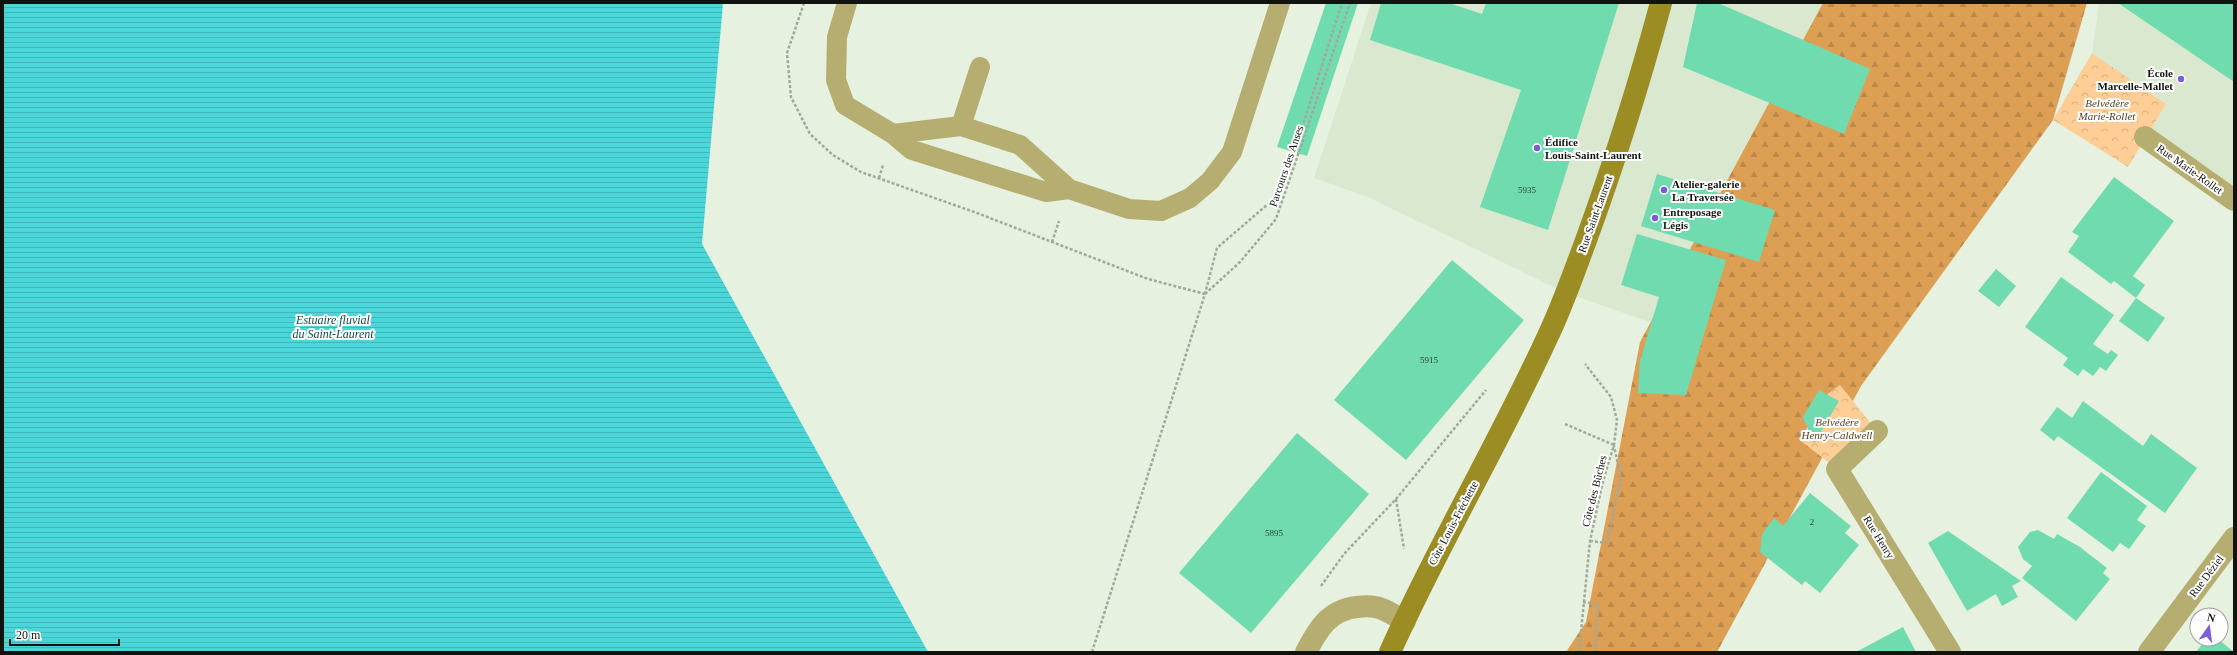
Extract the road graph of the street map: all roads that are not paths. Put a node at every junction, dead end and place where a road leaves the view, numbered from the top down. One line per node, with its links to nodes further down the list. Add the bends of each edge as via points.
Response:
1 (848, 3): 6 (lane, via 837,37 836,80 845,105)
2 (1280, 3): 8 (lane, via 1232,152 1210,181 1190,198 1161,211 1129,210)
3 (1661, 3): 10 (main road, Rue Saint-Laurent, via 1602,198 1564,300)
4 (980, 67): 5 (lane)
5 (961, 126): 6 (lane); 8 (lane, via 1020,146)
6 (893, 134): 8 (lane, via 912,150 1046,192)
7 (2145, 137): 9 (street, Rue Marie-Rollet)
8 (1069, 190)
9 (2234, 200)
10 (1520, 396): 13 (main road, Côte Louis-Fréchette)
11 (1876, 431): 16 (street, Rue Henry, via 1837,469)
12 (2234, 538): 17 (street, Rue Déziel)
13 (1405, 620): 14 (street, via 1381,608 1349,608 1332,615 1318,628); 15 (main road, Côte Louis-Fréchette)
14 (1306, 652)
15 (1390, 652)
16 (1950, 652)
17 (2149, 652)

